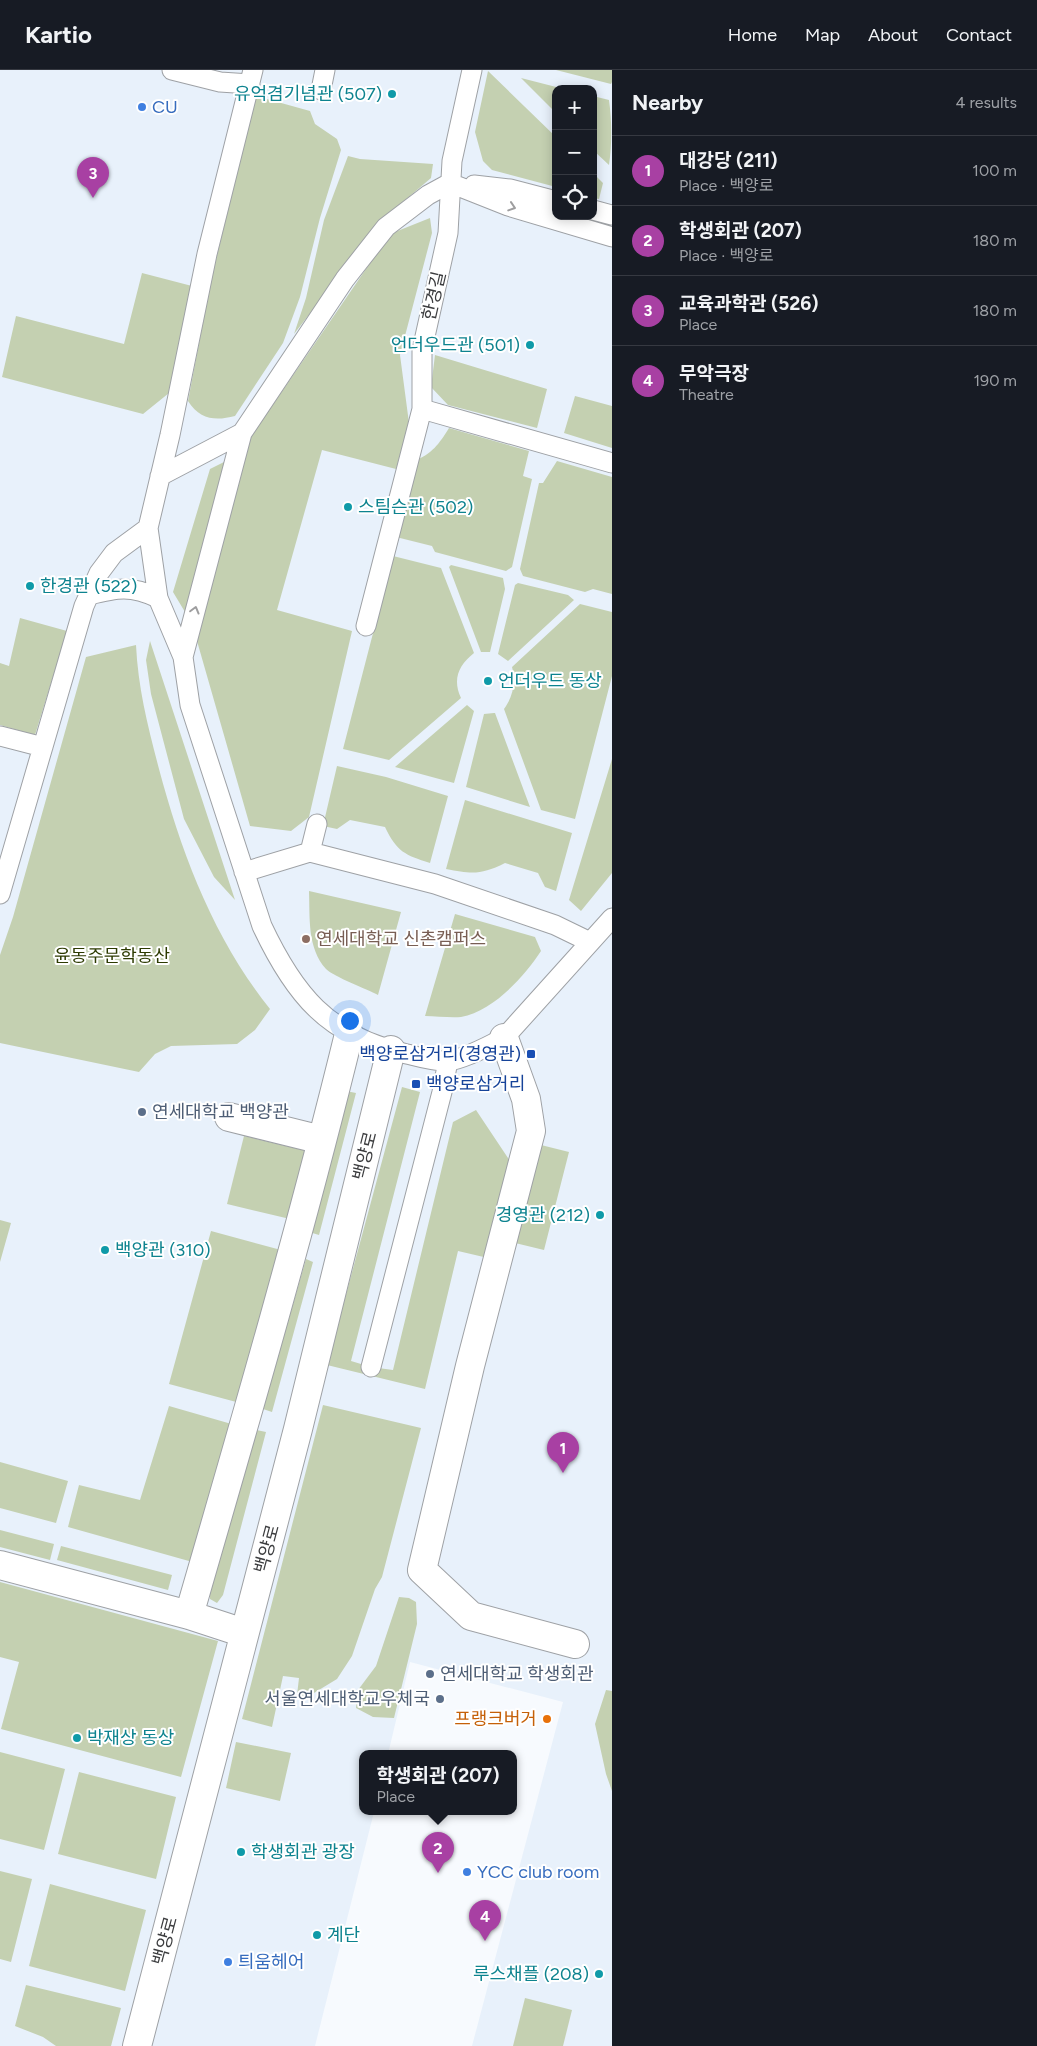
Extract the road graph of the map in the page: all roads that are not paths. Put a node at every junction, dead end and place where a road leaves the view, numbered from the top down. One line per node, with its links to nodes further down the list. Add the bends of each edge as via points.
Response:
1 (172, 70): 4 (lane, via 220,82)
2 (325, 70): 5 (lane)
3 (472, 70): 6 (lane, 한경길)
4 (252, 77): 14 (lane, via 207,254)
5 (321, 90)
6 (450, 182): 7 (lane, via 510,189); 10 (lane, one-way to 10, via 508,206); 11 (lane, 한경길, via 448,233 422,350); 12 (lane, via 386,227 345,279)
7 (552, 200)
8 (597, 211): 9 (lane)
9 (612, 215)
10 (612, 238)
11 (422, 409): 13 (lane); 18 (lane, 한경길)
12 (242, 433): 14 (lane); 19 (lane, one-way to 12)
13 (612, 463)
14 (160, 476): 15 (lane)
15 (148, 528): 16 (lane, via 114,553 99,573); 17 (lane)
16 (89, 595): 17 (lane, via 118,588 136,589); 21 (lane)
17 (158, 598): 19 (lane)
18 (366, 626)
19 (182, 657): 24 (lane, via 190,705)
20 (0, 736): 21 (lane)
21 (43, 747): 25 (lane)
22 (317, 824): 23 (lane)
23 (310, 852): 24 (lane); 27 (lane, via 435,884 555,925)
24 (244, 872): 28 (lane, via 262,926 296,988 322,1016)
25 (0, 894)
26 (612, 918): 27 (lane)
27 (590, 942): 29 (lane)
28 (349, 1034): 30 (lane); 33 (street)
29 (504, 1038): 31 (lane); 38 (street, via 526,1099 531,1131 470,1366 422,1570 471,1616)
30 (391, 1050): 31 (lane); 37 (street, 백양로)
31 (448, 1061): 34 (lane)
32 (229, 1117): 33 (street)
33 (322, 1140): 36 (street, via 253,1396)
34 (371, 1367)
35 (0, 1565): 36 (street)
36 (189, 1615): 37 (street)
37 (244, 1633): 39 (street, 백양로)
38 (574, 1644)
39 (137, 2046)

